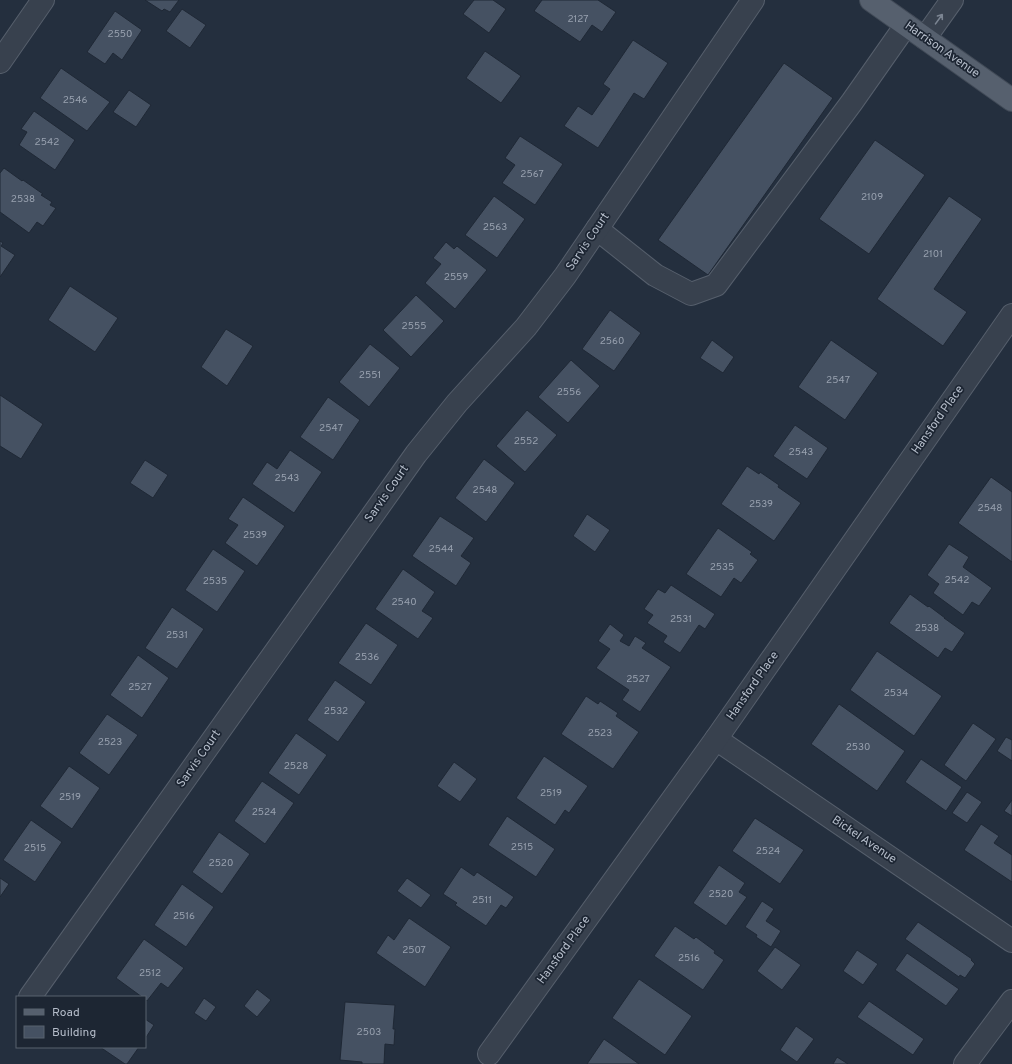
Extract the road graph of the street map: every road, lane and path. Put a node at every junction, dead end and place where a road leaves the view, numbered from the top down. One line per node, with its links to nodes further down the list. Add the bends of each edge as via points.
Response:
1 (43, 0): 7 (street)
2 (753, 0): 9 (street, Sarvis Court)
3 (871, 0): 5 (main road, Harrison Avenue)
4 (952, 0): 6 (street, one-way to 4)
5 (906, 25): 6 (main road, Harrison Avenue); 9 (street, via 716,285 692,294 655,275)
6 (925, 38): 8 (main road, Harrison Avenue)
7 (0, 62)
8 (1012, 100)
9 (597, 229): 13 (street, Sarvis Court, via 526,327 456,403 416,454)
10 (1012, 315): 11 (street, Hansford Place)
11 (716, 739): 12 (street, Bickel Avenue); 15 (street, Hansford Place)
12 (1012, 941)
13 (31, 996)
14 (1012, 1001): 16 (street)
15 (489, 1054)
16 (965, 1064)

